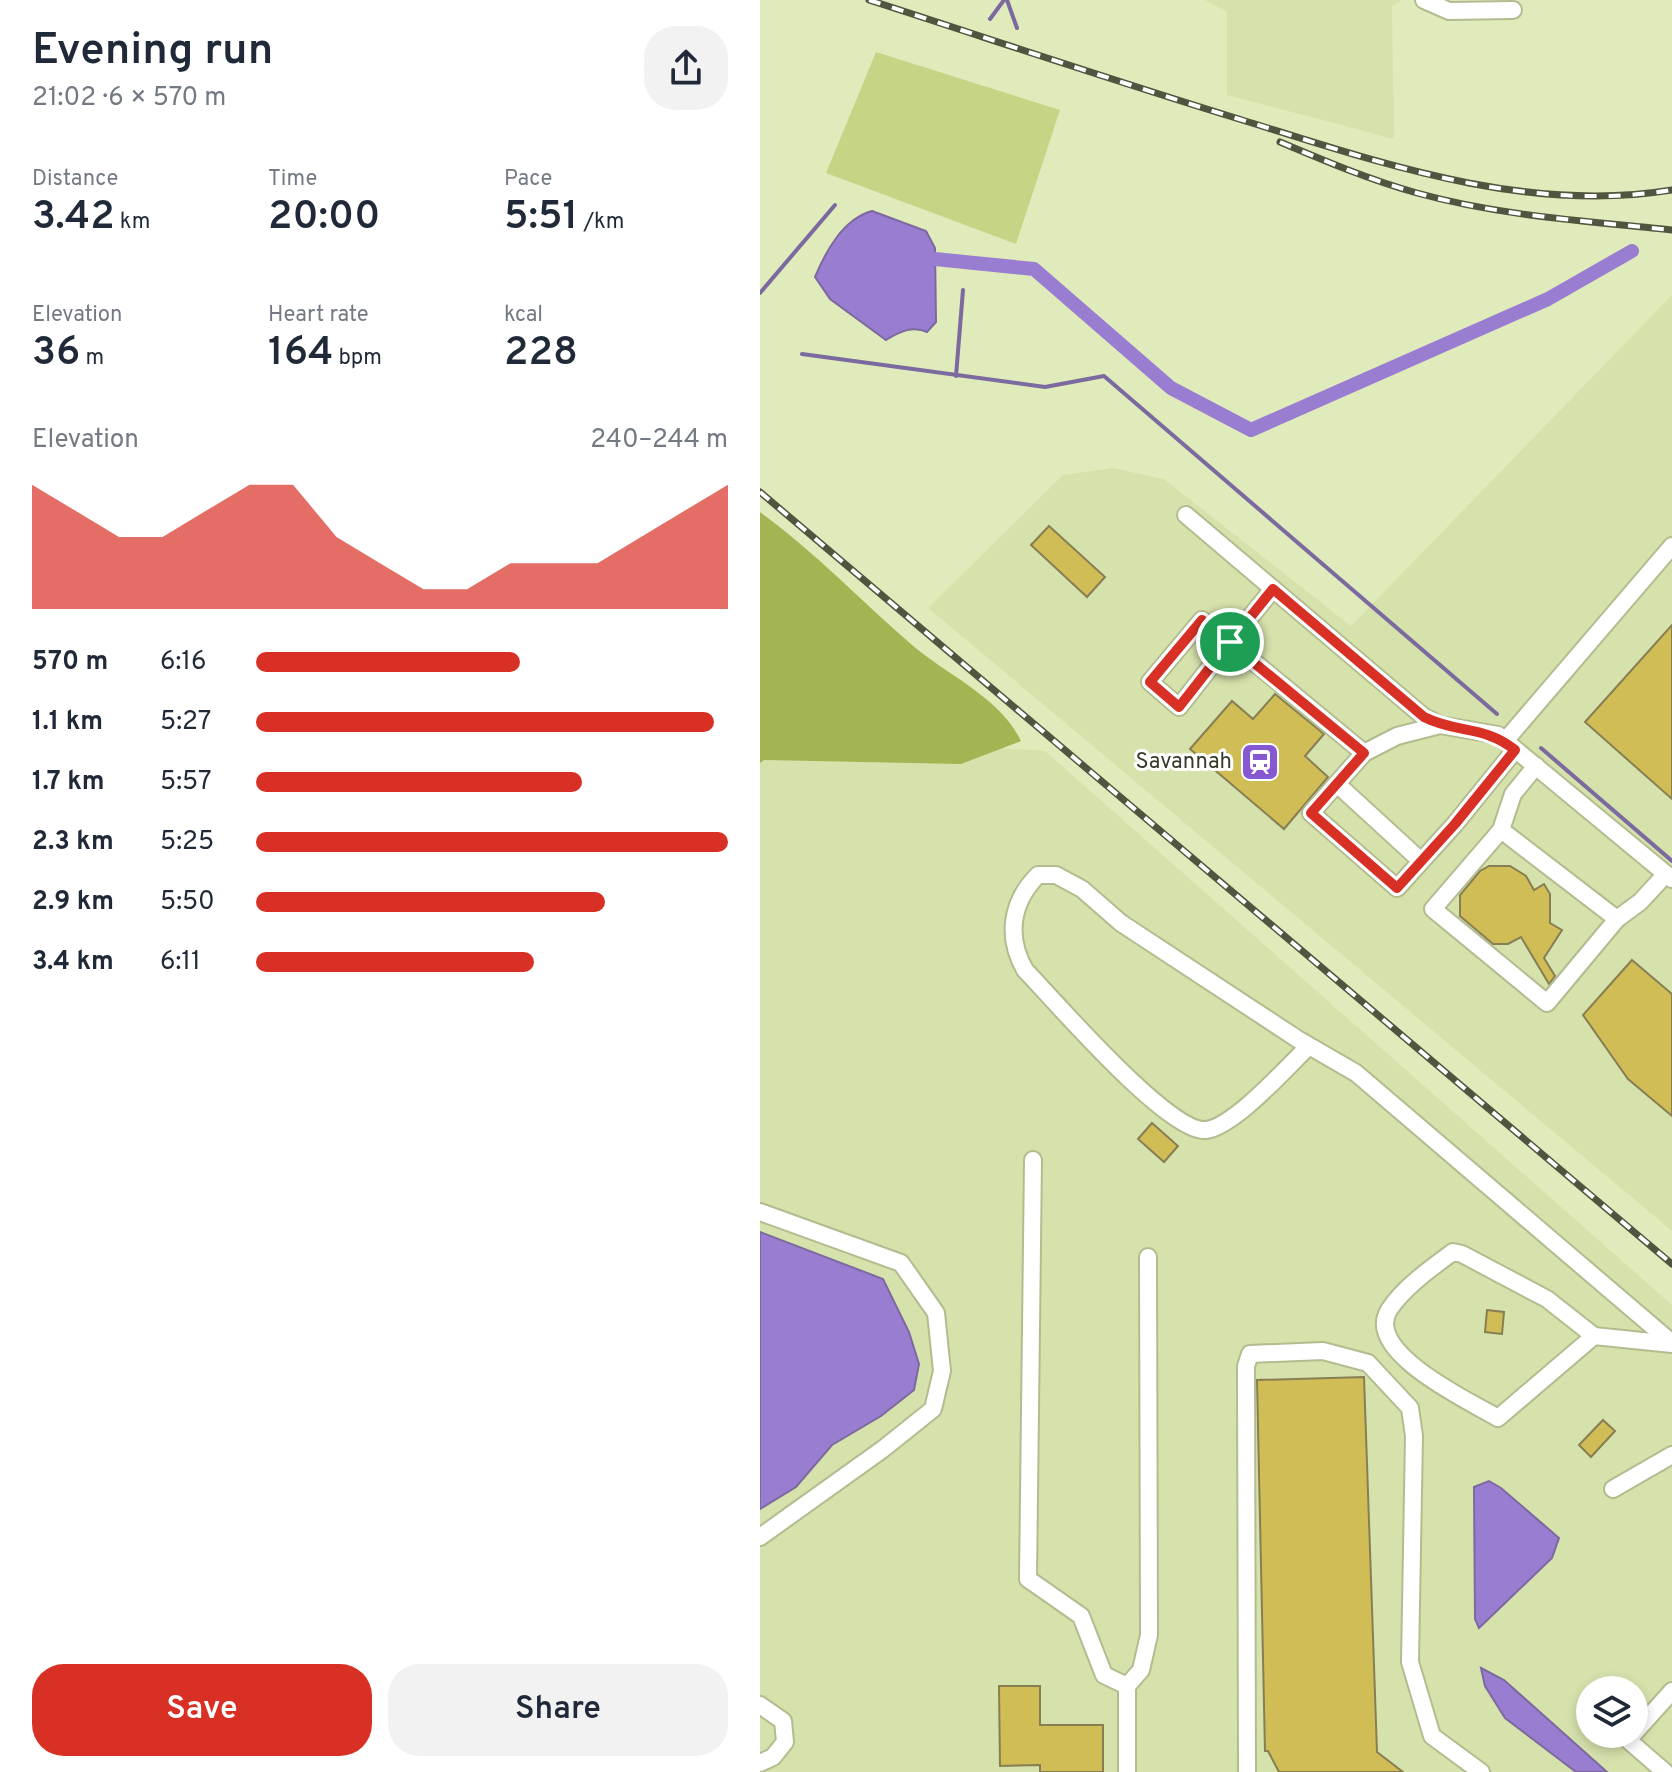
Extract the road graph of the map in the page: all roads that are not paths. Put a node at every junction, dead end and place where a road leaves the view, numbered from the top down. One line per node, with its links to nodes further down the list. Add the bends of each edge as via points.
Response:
1 (1424, 0): 2 (street, via 1449,11)
2 (1513, 10)
3 (1186, 515): 5 (street)
4 (1672, 546): 8 (street)
5 (1273, 589): 6 (street); 7 (street)
6 (1230, 642): 6 (street, via 1179,707 1150,682 1202,620); 9 (street)
7 (1440, 725): 8 (street, via 1498,735); 9 (street, via 1397,736)
8 (1510, 746): 10 (street); 13 (street)
9 (1364, 753): 11 (street)
10 (1536, 766): 12 (street, via 1513,794); 14 (street)
11 (1337, 784): 13 (street); 13 (street, via 1311,813 1397,888)
12 (1501, 830): 15 (street); 15 (street, via 1433,909 1547,1003)
13 (1421, 861)
14 (1669, 876): 15 (street)
15 (1617, 919)
16 (1309, 1046): 16 (street, via 1121,923 1082,889 1056,875 1038,875 1024,889 1011,926 1025,970 1159,1108 1190,1128 1222,1124); 21 (street, via 1356,1073)
17 (1033, 1160): 25 (street, via 1028,1579 1081,1616 1104,1675)
18 (760, 1212): 24 (street, via 901,1263 936,1313 942,1371 933,1409)
19 (1148, 1257): 25 (street, via 1149,1635 1141,1670)
20 (1594, 1336): 20 (street, via 1498,1418 1400,1356 1388,1339 1387,1312 1453,1252 1547,1299); 21 (street)
21 (1672, 1344)
22 (1672, 1455): 23 (street)
23 (1613, 1489)
24 (760, 1537)
25 (1127, 1686): 29 (street)
26 (1672, 1691): 32 (street, via 1628,1740)
27 (760, 1705): 28 (street, via 783,1721 785,1742)
28 (760, 1763)
29 (1127, 1772)
30 (1247, 1772): 31 (street, via 1246,1366 1250,1354 1323,1351 1368,1363 1410,1408 1410,1662 1432,1736)
31 (1481, 1772)
32 (1665, 1772)

